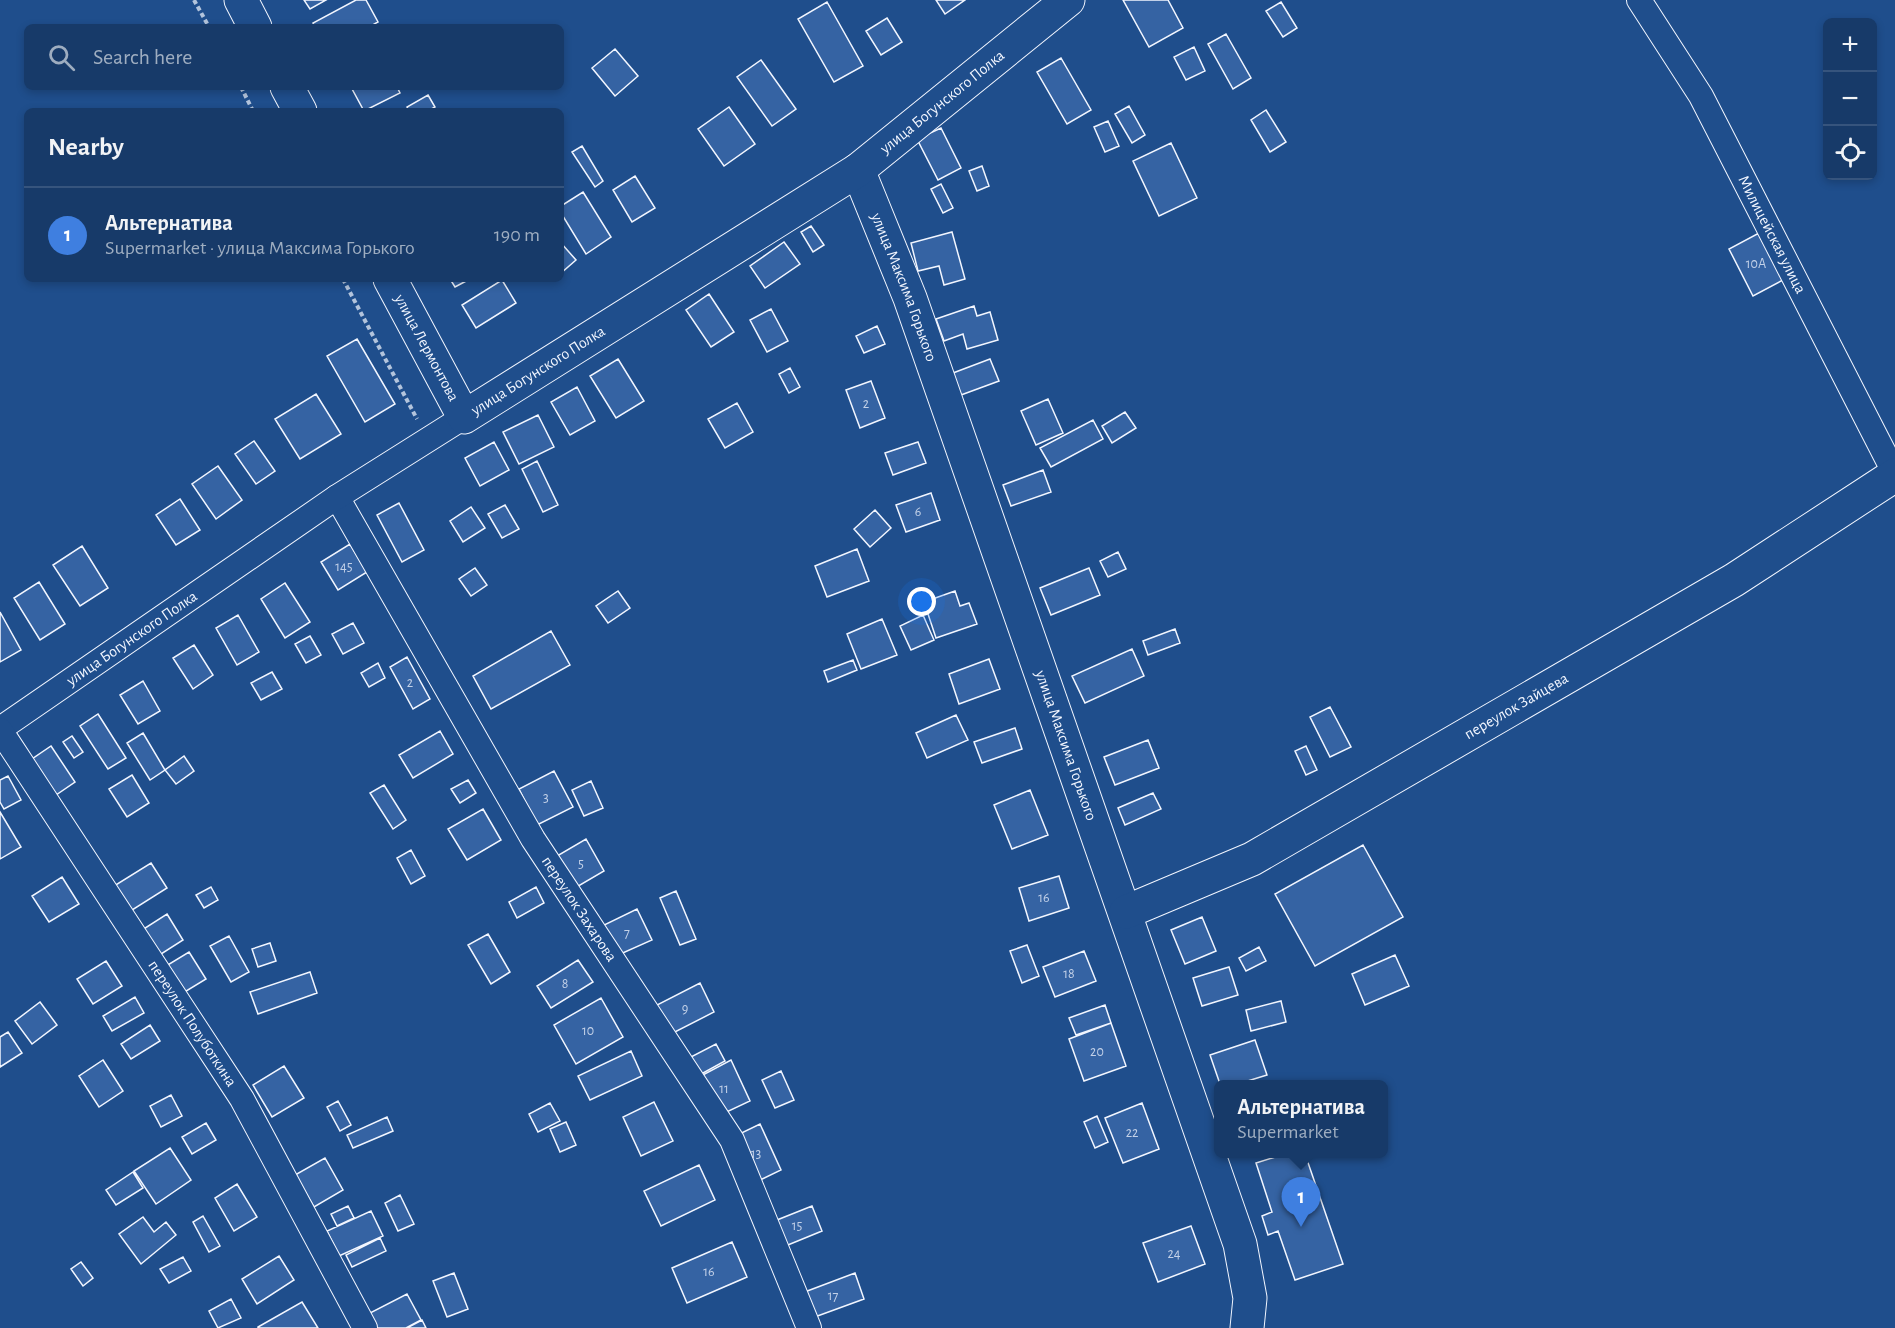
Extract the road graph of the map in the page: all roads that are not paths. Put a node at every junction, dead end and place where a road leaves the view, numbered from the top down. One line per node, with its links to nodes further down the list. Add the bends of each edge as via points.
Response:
1 (241, 0): 4 (street)
2 (1068, 0): 7 (street, улица Богунского Полка)
3 (1639, 0): 10 (street, Милицейская улица, via 1701,96)
4 (253, 24)
5 (289, 90): 6 (street)
6 (298, 108)
7 (858, 170): 9 (street, улица Богунского Полка); 13 (street, улица Максима Горького, via 910,298)
8 (392, 282): 9 (street, улица Лермонтова)
9 (464, 417): 11 (street, улица Богунского Полка)
10 (1895, 474): 13 (street, переулок Зайцева, via 1734,580 1252,859)
11 (337, 497): 12 (street, улица Богунского Полка); 15 (street, переулок Захарова, via 533,839 732,1140)
12 (0, 729): 14 (street, переулок Полуботкина, via 242,1099)
13 (1126, 912): 16 (street, улица Максима Горького, via 1240,1244 1250,1298)
14 (365, 1328)
15 (809, 1328)
16 (1247, 1328)

